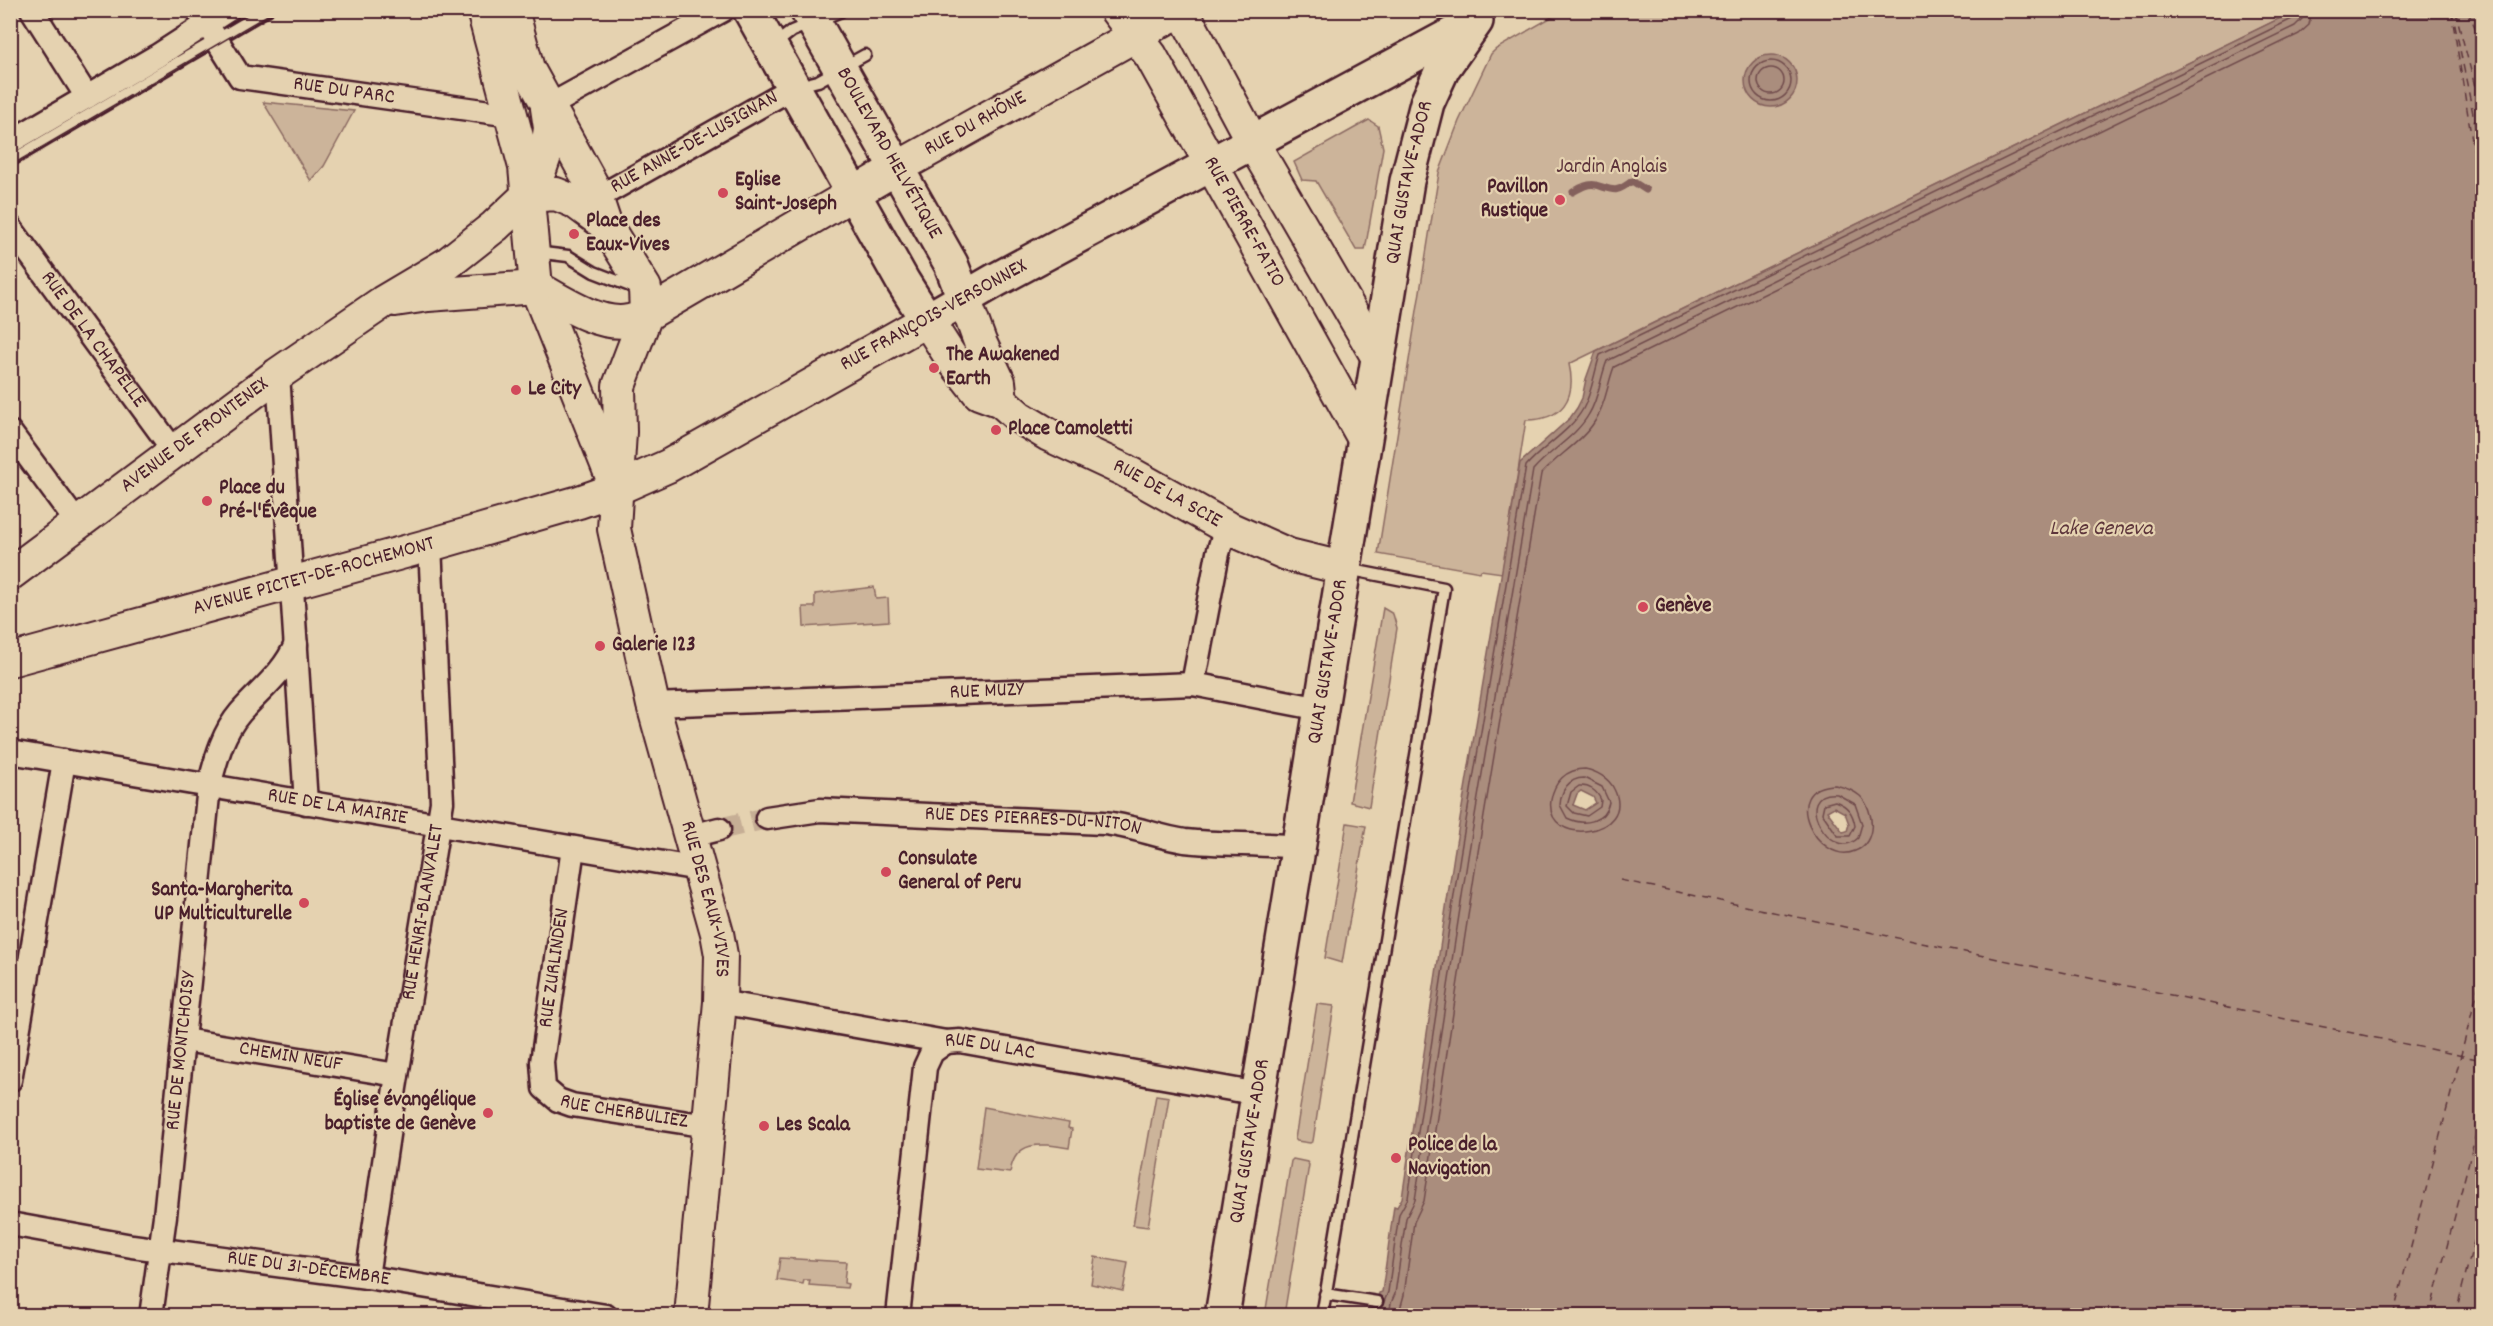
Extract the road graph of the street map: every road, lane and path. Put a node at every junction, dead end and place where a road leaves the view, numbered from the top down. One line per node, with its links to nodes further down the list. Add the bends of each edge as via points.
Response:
1 (32, 10): 16 (street)
2 (228, 10): 12 (street)
3 (267, 10): 12 (lane)
4 (483, 10): 18 (street)
5 (512, 10): 17 (street, via 528,69)
6 (723, 10): 17 (street)
7 (750, 10): 13 (main road)
8 (1116, 10): 11 (street, RUE PIERRE-FATIO)
9 (820, 15): 13 (lane, via 779,41); 14 (main road, BOULEVARD HELVÉTIQUE)
10 (1486, 16): 20 (main road, RUE FRANÇOIS-VERSONNEX); 34 (main road, QUAI GUSTAVE-ADOR, via 1443,68 1425,109 1407,181)
11 (1156, 17): 20 (street, RUE PIERRE-FATIO); 22 (street, RUE PIERRE-FATIO, via 1152,56); 23 (street, RUE DU RHÔNE)
12 (208, 24): 16 (street); 18 (street, RUE DU PARC, via 240,77); 21 (lane)
13 (777, 57): 15 (main road)
14 (853, 62): 15 (lane, via 818,81); 23 (main road, BOULEVARD HELVÉTIQUE)
15 (794, 87): 24 (main road); 26 (street, RUE ANNE-DE-LUSIGNAN)
16 (87, 97): 19 (street)
17 (547, 107): 25 (street, via 547,150); 26 (street)
18 (511, 115): 25 (street, via 525,167)
19 (10, 142)
20 (1253, 142): 22 (main road, RUE FRANÇOIS-VERSONNEX); 34 (street, RUE PIERRE-FATIO)
21 (10, 161)
22 (1212, 164): 31 (main road, RUE FRANÇOIS-VERSONNEX); 38 (street, RUE PIERRE-FATIO)
23 (897, 168): 24 (street, RUE DU RHÔNE); 31 (main road, BOULEVARD HELVÉTIQUE, via 951,264)
24 (854, 194): 30 (street, RUE DU RHÔNE); 33 (main road)
25 (527, 196): 26 (street, via 556,194); 28 (street); 32 (street, AVENUE DE FRONTENEX, via 447,264)
26 (601, 211): 30 (street)
27 (16, 234): 39 (street, RUE DE LA CHAPELLE)
28 (533, 251): 29 (street); 30 (lane, via 568,256 594,272)
29 (536, 287): 30 (street, via 574,309 617,322 629,321); 32 (street, AVENUE DE FRONTENEX); 40 (street)
30 (655, 296): 40 (street, via 619,386)
31 (964, 298): 33 (main road, RUE FRANÇOIS-VERSONNEX); 36 (street, via 999,382)
32 (382, 302): 35 (street, AVENUE DE FRONTENEX)
33 (927, 320): 36 (street, via 979,393); 40 (street, RUE FRANÇOIS-VERSONNEX, via 668,466)
34 (1378, 358): 38 (main road, QUAI GUSTAVE-ADOR)
35 (278, 374): 39 (street, AVENUE DE FRONTENEX); 46 (street)
36 (1001, 401): 42 (street, RUE DE LA SCIE, via 1049,435 1124,470)
37 (10, 432): 41 (street)
38 (1364, 438): 44 (main road, QUAI GUSTAVE-ADOR)
39 (174, 451): 41 (street, AVENUE DE FRONTENEX)
40 (616, 489): 43 (street, AVENUE PICTET-DE-ROCHEMONT); 50 (street, RUE DES EAUX-VIVES, via 614,529)
41 (78, 524): 45 (street, AVENUE DE FRONTENEX)
42 (1226, 527): 44 (street, RUE DE LA SCIE, via 1289,555); 49 (street)
43 (430, 545): 46 (street, AVENUE PICTET-DE-ROCHEMONT); 57 (street, RUE HENRI-BLANVALET)
44 (1342, 568): 51 (main road, QUAI GUSTAVE-ADOR); 74 (lane, via 1444,588)
45 (10, 574)
46 (292, 582): 47 (street); 48 (street, AVENUE PICTET-DE-ROCHEMONT)
47 (296, 644): 54 (street, via 283,669 231,726 219,749); 55 (street)
48 (10, 660)
49 (1193, 684): 50 (street, RUE MUZY); 51 (street, RUE MUZY)
50 (653, 705): 59 (street, RUE DES EAUX-VIVES)
51 (1321, 709): 60 (main road, QUAI GUSTAVE-ADOR)
52 (10, 752): 53 (street, RUE DE LA MAIRIE)
53 (64, 761): 54 (street, RUE DE LA MAIRIE); 67 (street)
54 (210, 786): 55 (street, RUE DE LA MAIRIE); 64 (street, RUE DE MONTCHOISY)
55 (306, 803): 57 (street, RUE DE LA MAIRIE)
56 (767, 818): 60 (street, RUE DES PIERRES-DU-NITON, via 820,810 1103,823 1188,841)
57 (440, 826): 61 (street, RUE DE LA MAIRIE); 66 (street, RUE HENRI-BLANVALET)
58 (719, 829): 59 (street)
59 (688, 837): 62 (street, RUE DES EAUX-VIVES)
60 (1298, 847): 69 (main road, QUAI GUSTAVE-ADOR)
61 (573, 848): 62 (street, RUE DE LA MAIRIE); 68 (street, RUE ZURLINDEN, via 542,1062)
62 (699, 869): 63 (street, RUE DES EAUX-VIVES, via 721,955)
63 (720, 1002): 65 (street, RUE DU LAC); 70 (street, RUE DES EAUX-VIVES)
64 (184, 1040): 66 (street, CHEMIN NEUF); 72 (street, RUE DE MONTCHOISY)
65 (946, 1042): 69 (street, RUE DU LAC, via 960,1041); 79 (street, via 932,1052 925,1067)
66 (397, 1076): 73 (street, RUE HENRI-BLANVALET)
67 (10, 1080)
68 (544, 1088): 70 (street, RUE CHERBULIEZ, via 572,1105)
69 (1259, 1094): 80 (main road, QUAI GUSTAVE-ADOR)
70 (708, 1126): 78 (street, RUE DES EAUX-VIVES)
71 (10, 1224): 72 (street, RUE DU 31-DÉCEMBRE)
72 (160, 1250): 73 (street, RUE DU 31-DÉCEMBRE); 76 (street, RUE DE MONTCHOISY)
73 (367, 1277): 77 (street, RUE DU 31-DÉCEMBRE)
74 (1325, 1294): 75 (lane); 81 (lane)
75 (1377, 1302)
76 (151, 1316)
77 (606, 1316)
78 (691, 1316)
79 (898, 1316)
80 (1222, 1316)
81 (1322, 1316)

